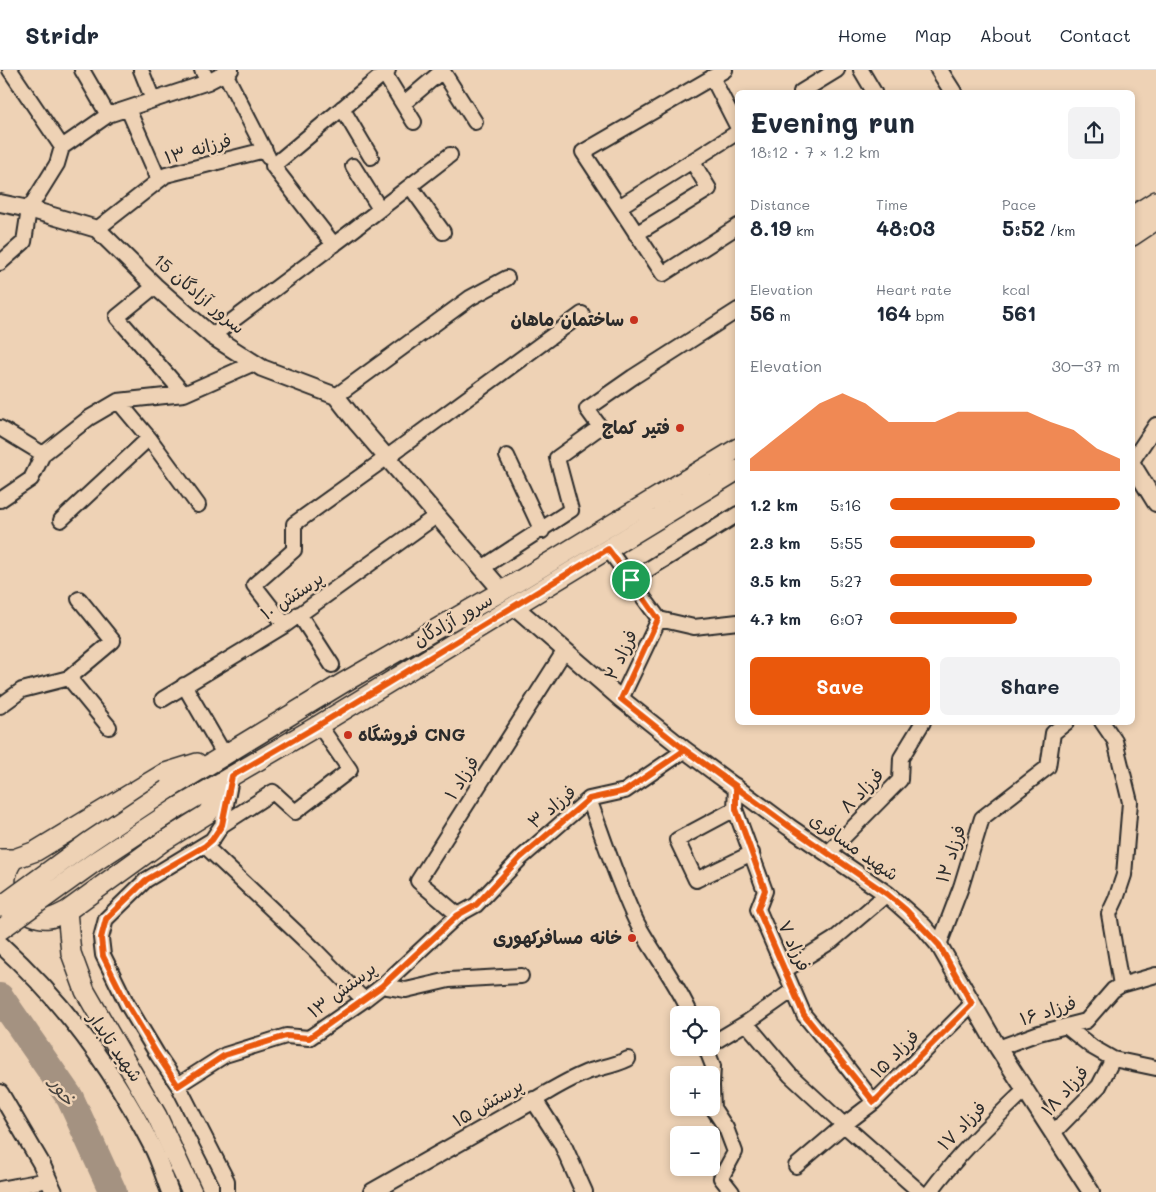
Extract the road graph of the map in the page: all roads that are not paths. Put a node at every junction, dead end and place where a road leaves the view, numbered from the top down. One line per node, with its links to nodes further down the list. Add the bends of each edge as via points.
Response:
1 (10, 70): 25 (street)
2 (82, 70): 20 (street)
3 (141, 70): 16 (street)
4 (442, 70): 17 (street); 22 (street)
5 (725, 70): 12 (street)
6 (837, 70): 13 (street)
7 (861, 70): 14 (street)
8 (939, 70): 15 (street)
9 (228, 71): 11 (street); 26 (street)
10 (386, 72): 17 (street); 18 (street)
11 (205, 76): 16 (street)
12 (712, 78): 23 (street); 36 (street, via 583,152)
13 (804, 90)
14 (873, 90)
15 (952, 90)
16 (153, 100): 19 (street)
17 (403, 104): 21 (street)
18 (342, 108): 28 (street); 30 (street)
19 (128, 109): 20 (street); 32 (street)
20 (108, 115): 25 (street)
21 (414, 122)
22 (474, 122)
23 (735, 122)
24 (735, 134): 29 (street)
25 (62, 147): 37 (street, via 57,164)
26 (265, 150): 30 (street); 32 (street, فرزانه ۱۳, via 172,172)
27 (450, 155): 33 (street)
28 (371, 157)
29 (692, 161): 36 (street); 44 (street, via 709,189)
30 (272, 166): 46 (street)
31 (354, 166): 38 (street)
32 (159, 180): 42 (street, فرزانه ۱۳)
33 (410, 186): 38 (street); 43 (street)
34 (1156, 201): 39 (main road)
35 (0, 202): 37 (street, سرور آزادگان 15)
36 (619, 207): 44 (street)
37 (29, 209): 42 (street, سرور آزادگان 15); 47 (street, via 24,242)
38 (380, 209): 46 (street)
39 (1135, 214)
40 (1156, 220): 45 (main road)
41 (735, 228): 44 (street, via 662,274)
42 (97, 229): 49 (street, سرور آزادگان 15)
43 (443, 232)
44 (636, 234)
45 (1135, 234)
46 (334, 245): 52 (street)
47 (0, 263)
48 (507, 278): 55 (street, via 470,298)
49 (155, 286): 52 (street, سرور آزادگان 15); 54 (street, via 117,317)
50 (735, 312): 73 (street, via 588,409 600,427 557,458 571,510)
51 (582, 314): 63 (street)
52 (212, 336): 53 (street, سرور آزادگان 15)
53 (254, 363): 54 (street); 55 (street, سرور آزادگان 15, via 277,375)
54 (184, 394): 56 (street)
55 (336, 396): 63 (street)
56 (118, 401): 59 (street); 61 (street, via 88,418)
57 (1156, 425): 64 (street)
58 (0, 428): 61 (street)
59 (149, 438): 69 (street); 72 (street)
60 (735, 450): 78 (main road, سرور آزادگان)
61 (44, 454): 67 (street, via 31,479)
62 (507, 456): 73 (street)
63 (386, 458): 70 (street); 82 (street, via 294,524 294,550 254,585)
64 (1135, 458)
65 (1135, 468): 68 (street)
66 (735, 472): 74 (main road, سرور آزادگان)
67 (0, 500)
68 (1156, 502)
69 (198, 505)
70 (436, 516): 75 (street); 79 (street, پرستش ۱۰)
71 (735, 516): 76 (street)
72 (61, 520)
73 (542, 531): 75 (street)
74 (608, 549): 76 (street); 78 (main road, سرور آزادگان)
75 (482, 568): 78 (street)
76 (631, 580): 80 (street)
77 (80, 598): 85 (street, via 114,640)
78 (508, 599): 83 (street, شهید مسافری); 90 (main road, سرور آزادگان); 96 (main road, سرور آزادگان)
79 (299, 614): 82 (street, پرستش ۱۰); 84 (street)
80 (658, 619): 81 (street, فرزاد ۲, via 694,627); 88 (street, فرزاد ۲)
81 (735, 622)
82 (285, 624): 86 (street, پرستش ۱۰)
83 (565, 650): 88 (street, شهید مسافری); 109 (street, فرزاد ۱, via 418,882)
84 (332, 665)
85 (69, 678): 89 (street, via 22,690); 94 (street)
86 (184, 685): 87 (street, پرستش ۱۰); 96 (street)
87 (163, 698)
88 (621, 699): 95 (street, شهید مسافری)
89 (0, 706)
90 (319, 725): 97 (main road, سرور آزادگان); 101 (street, via 350,770 295,812 273,792)
91 (922, 725): 104 (street, فرزاد ۸, via 901,758 900,780)
92 (1063, 725): 112 (street, فرزاد ۱۲, via 1053,733 1048,767 982,818)
93 (1104, 725): 117 (street, via 1116,741 1130,802 1124,875 1109,914)
94 (108, 727)
95 (685, 750): 98 (street, شهید مسافری); 99 (street, فرزاد ۳, via 625,791)
96 (224, 754): 105 (main road, via 164,773 36,851); 107 (main road, سرور آزادگان, bridge, via 89,842)
97 (232, 776): 101 (street); 108 (main road, via 207,814 162,842); 110 (main road, سرور آزادگان, bridge, via 96,861)
98 (736, 786): 100 (street, فرزاد ۷); 104 (street, شهید مسافری)
99 (589, 799): 109 (street, فرزاد ۳, via 520,858 476,905); 121 (street, via 638,924)
100 (736, 809): 103 (street, فرزاد ۷); 103 (street, via 677,840 696,880)
101 (222, 825): 102 (street)
102 (205, 846): 119 (street); 130 (street, via 146,880 106,919 101,938 103,956 127,1004)
103 (752, 853): 113 (street, فرزاد ۷, via 765,890 758,909)
104 (828, 853): 106 (street, شهید مسافری)
105 (7, 859): 108 (main road, via 8,888 17,906 32,917 49,918)
106 (887, 894): 112 (street, شهید مسافری); 113 (street, via 833,940)
107 (0, 907)
108 (67, 911): 141 (main road, via 71,953 85,991 157,1116)
109 (458, 915): 116 (street, پرستش ۱۳)
110 (0, 930)
111 (0, 944): 140 (street, شهید تابدار, via 70,1018 118,1084 153,1148)
112 (939, 945): 120 (street, شهید مسافری)
113 (785, 970): 118 (street, فرزاد ۷)
114 (1156, 975): 117 (street, فرزاد ۱۶)
115 (520, 976): 116 (street, via 448,980 406,990)
116 (382, 986): 119 (street, پرستش ۱۳)
117 (1121, 986): 123 (street, فرزاد ۱۶, via 1113,990 1086,1021)
118 (793, 990): 122 (street); 134 (street, فرزاد ۷, via 804,1015)
119 (364, 1000): 130 (street, پرستش ۱۳, via 309,1038 286,1036 225,1055)
120 (972, 1004): 125 (street, شهید مسافری); 134 (street, فرزاد ۱۵)
121 (688, 1006)
122 (746, 1022): 124 (street); 135 (street, via 790,1075)
123 (1067, 1027): 125 (street, فرزاد ۱۶); 128 (street)
124 (720, 1038)
125 (998, 1048): 131 (street, شهید مسافری)
126 (709, 1056): 145 (street, via 713,1066 714,1108 735,1152 721,1178)
127 (628, 1059): 133 (street, پرستش ۱۵, via 581,1075)
128 (1113, 1059): 129 (street, فرزاد ۱۸); 136 (street, فرزاد ۱۸, via 1099,1086)
129 (1156, 1068)
130 (178, 1086): 142 (street, via 227,1181)
131 (1025, 1090): 136 (street, شهید مسافری); 147 (street, فرزاد ۱۷, via 950,1165)
132 (0, 1093): 138 (street)
133 (534, 1100): 143 (street, پرستش ۱۵); 144 (street, via 562,1143)
134 (874, 1102): 135 (street, فرزاد ۱۵)
135 (844, 1125): 137 (street, فرزاد ۱۵); 146 (street)
136 (1053, 1133): 148 (street, شهید مسافری)
137 (796, 1166)
138 (51, 1186): 139 (street)
139 (0, 1189)
140 (170, 1192)
141 (192, 1192)
142 (227, 1192)
143 (372, 1192)
144 (584, 1192)
145 (732, 1192)
146 (920, 1192)
147 (930, 1192)
148 (1091, 1192)

